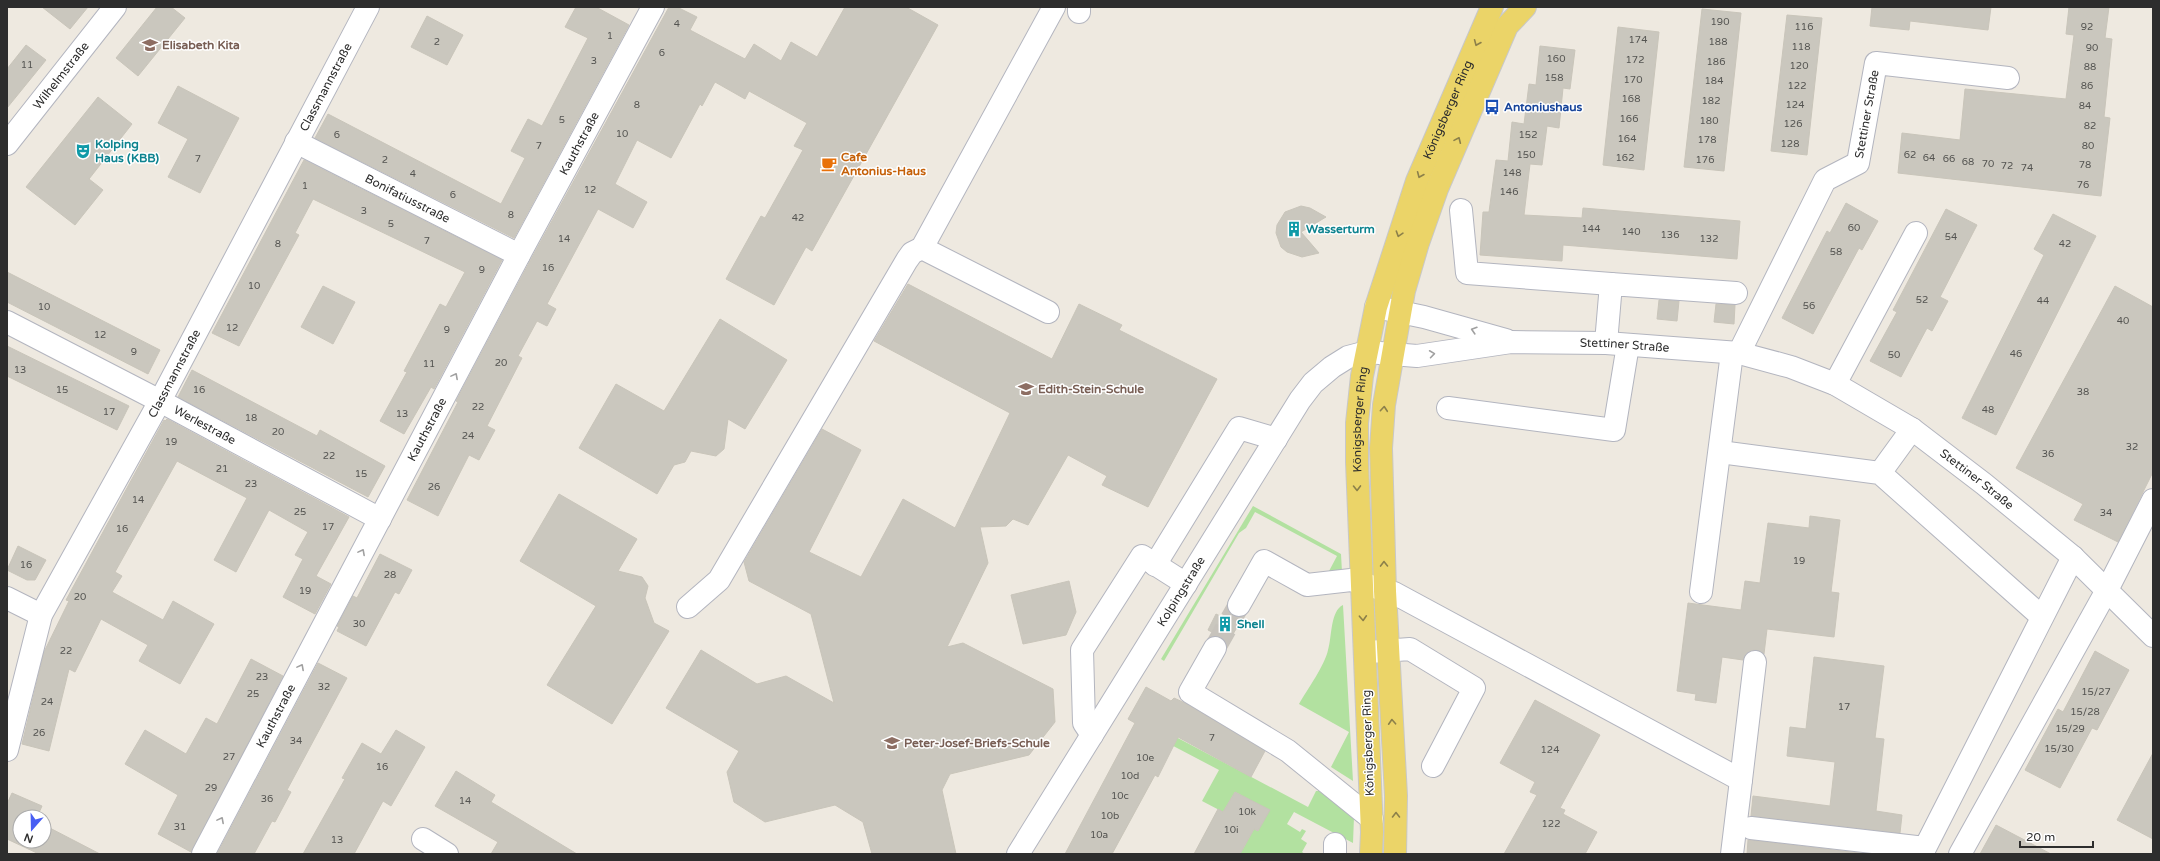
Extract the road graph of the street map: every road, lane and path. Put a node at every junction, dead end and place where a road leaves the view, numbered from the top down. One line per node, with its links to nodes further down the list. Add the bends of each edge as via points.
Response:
1 (368, 7): 9 (street, Classmannstraße)
2 (653, 7): 14 (street, Kauthstraße)
3 (1054, 7): 13 (street)
4 (1492, 7): 17 (main road, Königsberger Ring, one-way to 17, via 1417,181)
5 (1525, 7): 7 (main road)
6 (106, 10): 10 (street, Wilhelmstraße)
7 (1503, 16): 19 (main road, Königsberger Ring, one-way to 7, via 1418,243)
8 (2008, 78): 25 (street, Stettiner Straße, via 1876,63 1858,163 1825,180)
9 (296, 142): 14 (street, Bonifatiusstraße); 28 (street, Classmannstraße)
10 (7, 144)
11 (1461, 210): 15 (street, via 1467,273)
12 (1916, 233): 27 (street)
13 (922, 248): 18 (street); 45 (street, via 912,253 907,260 719,580)
14 (519, 255): 35 (street, Kauthstraße, one-way to 14)
15 (1611, 284): 16 (street); 22 (street)
16 (1736, 293)
17 (1376, 307): 19 (street, Stettiner Straße); 24 (main road, Königsberger Ring)
18 (1048, 312)
19 (1401, 312): 21 (street, Stettiner Straße, one-way to 19, via 1468,328); 26 (main road, Königsberger Ring)
20 (7, 322): 28 (street, Werlestraße)
21 (1511, 342): 22 (street, Stettiner Straße); 26 (street, Stettiner Straße, one-way to 21, via 1417,356)
22 (1606, 343): 23 (street, Stettiner Straße)
23 (1628, 345): 25 (street, Stettiner Straße); 29 (street, via 1614,430)
24 (1367, 352): 26 (street, Stettiner Straße); 31 (street, Kolpingstraße, via 1348,357 1313,383); 38 (main road, Königsberger Ring, one-way to 38, via 1357,423)
25 (1736, 353): 27 (street, Stettiner Straße, via 1791,367); 32 (street)
26 (1393, 354): 40 (main road, Königsberger Ring, one-way to 26, via 1381,448 1384,405)
27 (1835, 384): 30 (street, Stettiner Straße)
28 (160, 401): 35 (street, Werlestraße); 46 (street, Classmannstraße)
29 (1448, 408)
30 (1912, 429): 33 (street); 36 (street, Stettiner Straße)
31 (1276, 439): 37 (street, via 1239,428); 39 (street, Kolpingstraße)
32 (1720, 452): 33 (street); 42 (street)
33 (1880, 472): 47 (street)
34 (2153, 500): 41 (street)
35 (380, 519): 60 (street, Kauthstraße, one-way to 35)
36 (2073, 557): 41 (street, Stettiner Straße); 47 (street)
37 (1155, 565): 39 (street); 53 (street, via 1142,556 1082,650 1084,723)
38 (1361, 583): 40 (street); 44 (street, via 1351,580 1307,585 1264,561); 51 (main road, Königsberger Ring, one-way to 51)
39 (1186, 584): 53 (street, Kolpingstraße)
40 (1385, 590): 50 (main road, Königsberger Ring); 56 (street)
41 (2107, 590): 48 (street, Stettiner Straße); 66 (street)
42 (1701, 592)
43 (7, 598): 46 (street)
44 (1239, 606)
45 (688, 607)
46 (41, 616): 54 (street, Classmannstraße)
47 (2042, 617): 58 (street, via 1925,848)
48 (2153, 636)
49 (1215, 648): 57 (street, via 1190,692 1288,751)
50 (1388, 650): 51 (street); 55 (street, via 1410,649 1474,688); 64 (main road, Königsberger Ring, one-way to 50, via 1396,796)
51 (1365, 652): 57 (main road, Königsberger Ring)
52 (1755, 662): 56 (street)
53 (1092, 735): 62 (street, Kolpingstraße)
54 (7, 750)
55 (1433, 766)
56 (1741, 780): 65 (street)
57 (1372, 819): 63 (main road, Königsberger Ring)
58 (1751, 828)
59 (423, 839): 61 (street)
60 (203, 854)
61 (447, 854)
62 (1018, 854)
63 (1371, 854)
64 (1395, 854)
65 (1732, 854)
66 (1960, 854)

